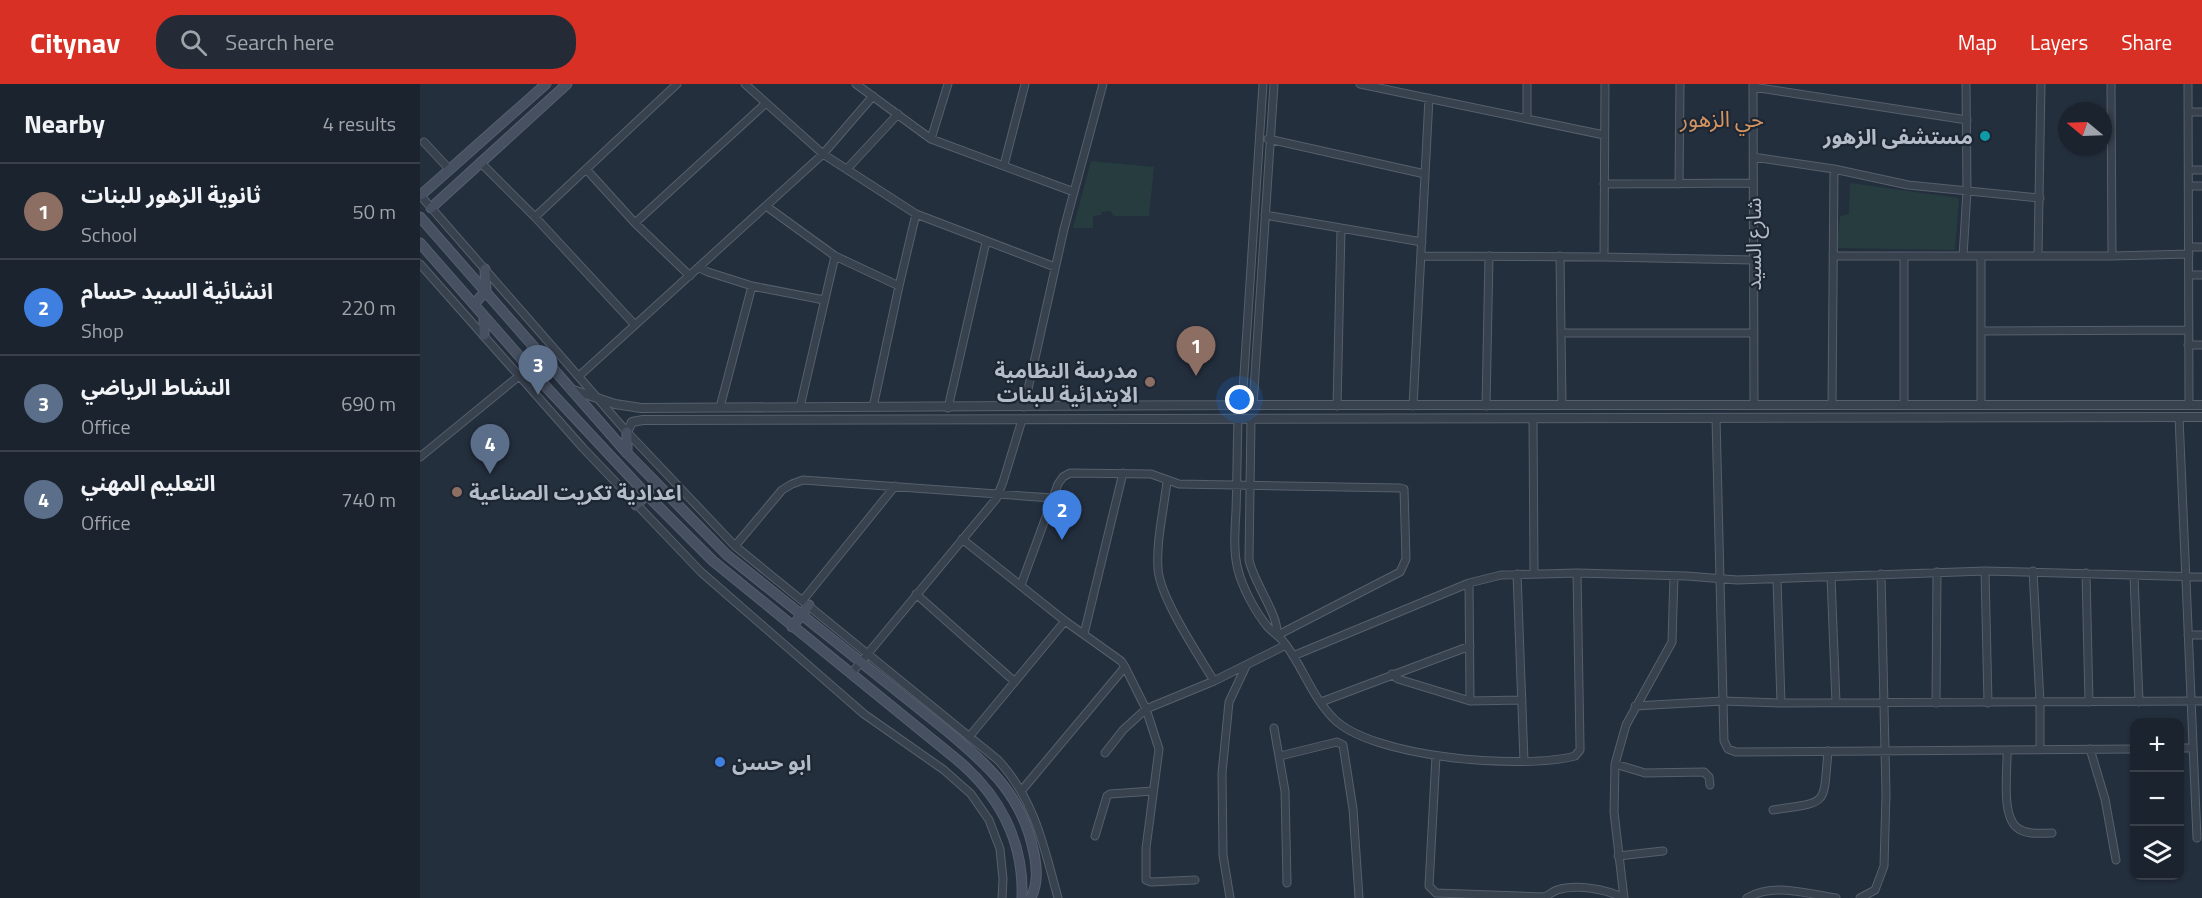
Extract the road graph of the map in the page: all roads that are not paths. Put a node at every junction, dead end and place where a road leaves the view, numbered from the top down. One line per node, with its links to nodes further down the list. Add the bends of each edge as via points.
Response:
1 (546, 84): 35 (main road)
2 (567, 84): 36 (main road)
3 (676, 84): 38 (street)
4 (745, 84): 22 (street)
5 (856, 84): 20 (street)
6 (948, 84): 30 (street)
7 (1025, 84): 37 (street)
8 (1103, 84): 52 (street)
9 (1263, 84): 29 (street)
10 (1274, 84): 31 (street)
11 (1360, 84): 21 (street)
12 (1527, 84): 26 (street)
13 (1605, 84): 28 (street)
14 (1680, 84): 46 (street)
15 (1966, 84): 27 (street)
16 (2041, 84): 54 (street)
17 (2111, 84): 78 (street)
18 (2188, 84): 23 (street)
19 (1753, 85): 27 (street); 34 (street, شارع السيد)
20 (873, 96): 25 (street); 33 (street)
21 (1429, 98): 26 (street); 45 (street)
22 (766, 104): 33 (street); 61 (street)
23 (2188, 112): 24 (street); 42 (street)
24 (2202, 112)
25 (898, 114): 30 (street); 39 (street)
26 (1527, 118): 28 (street)
27 (1967, 120): 51 (street)
28 (1605, 135): 48 (street)
29 (1260, 137): 31 (street); 110 (street)
30 (931, 138): 37 (street)
31 (1270, 140): 45 (street); 58 (street)
32 (424, 142): 41 (street)
33 (823, 154): 39 (street); 55 (street)
34 (1753, 157): 40 (street); 47 (street, شارع السيد)
35 (460, 161): 41 (main road); 44 (main road)
36 (480, 162): 44 (main road); 60 (street)
37 (1004, 165): 52 (street)
38 (586, 169): 60 (street); 61 (street)
39 (847, 169): 57 (street)
40 (1834, 169): 51 (street, via 1908,185); 74 (street)
41 (450, 170): 53 (main road)
42 (2188, 170): 43 (street); 49 (street)
43 (2202, 170)
44 (470, 172): 56 (main road)
45 (1425, 174): 64 (street)
46 (1679, 183): 47 (street); 48 (street)
47 (1753, 183): 82 (street, شارع السيد)
48 (1604, 184): 80 (street)
49 (2189, 186): 50 (street); 67 (street)
50 (2202, 186)
51 (1967, 191): 54 (street); 76 (street)
52 (1074, 192): 84 (street)
53 (420, 195): 56 (street)
54 (2040, 198): 68 (street)
55 (766, 206): 70 (street); 81 (street)
56 (431, 207): 86 (street)
57 (916, 214): 63 (street); 92 (street)
58 (1266, 215): 62 (street); 116 (street)
59 (420, 217): 93 (main road)
60 (535, 217): 97 (street)
61 (635, 222): 90 (street)
62 (1341, 230): 64 (street); 124 (street)
63 (986, 242): 84 (street); 133 (street)
64 (1422, 242): 71 (street)
65 (420, 243): 79 (main road)
66 (2202, 247): 67 (street)
67 (2189, 250): 78 (street); 88 (street)
68 (2038, 255): 77 (street); 78 (street)
69 (420, 256): 79 (main road)
70 (835, 256): 92 (street); 94 (street)
71 (1421, 256): 72 (street); 125 (street)
72 (1489, 256): 73 (street); 126 (street)
73 (1560, 256): 80 (street); 100 (street)
74 (1833, 256): 75 (street); 120 (street)
75 (1904, 256): 76 (street); 121 (street)
76 (1963, 256): 77 (street)
77 (1981, 256): 99 (street)
78 (2112, 256)
79 (433, 257): 95 (main road)
80 (1604, 257): 82 (street)
81 (709, 259): 85 (street); 87 (street)
82 (1753, 260): 101 (street, شارع السيد)
83 (420, 264): 102 (street)
84 (1055, 267): 131 (street)
85 (700, 268): 87 (street); 90 (street)
86 (485, 270): 93 (main road); 106 (street)
87 (718, 275): 91 (street)
88 (2189, 275): 89 (street); 98 (street)
89 (2202, 275)
90 (690, 276): 97 (street)
91 (753, 286): 94 (street); 128 (street)
92 (898, 286): 130 (street)
93 (486, 291): 95 (main road); 107 (main road)
94 (824, 300): 129 (street)
95 (474, 304): 96 (main road)
96 (484, 316): 102 (main road); 108 (main road)
97 (635, 325): 106 (street)
98 (2188, 330): 99 (street); 103 (street)
99 (1981, 331): 112 (street)
100 (1561, 333): 101 (street); 117 (street)
101 (1753, 333): 119 (street, شارع السيد)
102 (484, 335): 105 (street)
103 (2188, 345): 104 (street); 122 (street)
104 (2202, 345)
105 (519, 376): 147 (street); 157 (street)
106 (579, 376): 111 (street)
107 (560, 379): 108 (main road); 109 (main road)
108 (548, 389): 155 (main road)
109 (570, 389): 111 (street); 146 (main road)
110 (1243, 390): 114 (street); 115 (street)
111 (597, 397): 127 (street, via 632,407); 145 (street)
112 (1981, 404): 113 (street); 121 (street)
113 (2030, 404): 122 (street); 134 (street)
114 (1228, 405): 115 (street); 132 (street)
115 (1242, 405): 116 (street)
116 (1253, 405): 124 (street)
117 (1562, 405): 118 (street); 126 (street)
118 (1591, 405): 119 (street); 138 (street)
119 (1754, 405): 120 (street)
120 (1832, 405): 121 (street)
121 (1904, 405)
122 (2189, 405): 123 (street)
123 (2202, 405)
124 (1337, 406): 125 (street)
125 (1413, 406): 126 (street)
126 (1486, 406)
127 (701, 407): 128 (street); 141 (street)
128 (720, 407): 129 (street)
129 (800, 407): 130 (street)
130 (873, 407): 133 (street)
131 (1024, 407): 132 (street); 133 (street)
132 (1136, 407): 137 (street)
133 (948, 408)
134 (2030, 417): 135 (street); 139 (street)
135 (2179, 417): 136 (street); 171 (street)
136 (2202, 417)
137 (1136, 418): 142 (street); 143 (street)
138 (1590, 418): 139 (street); 140 (street)
139 (1716, 418): 173 (street)
140 (1533, 419): 144 (street); 163 (street)
141 (701, 420): 142 (street); 145 (street, via 637,420)
142 (1022, 420): 154 (street)
143 (1238, 420): 144 (street); 152 (street)
144 (1251, 420): 153 (street)
145 (627, 432): 146 (main road); 159 (street)
146 (627, 453): 150 (main road)
147 (420, 457)
148 (1123, 473): 149 (street, via 1155,475); 156 (street, via 1070,473 1060,481); 182 (street)
149 (1167, 481): 152 (street); 195 (street, via 1158,550 1159,579)
150 (656, 483): 155 (main road); 179 (main road, via 728,555)
151 (895, 486): 154 (street); 159 (street, via 802,480 792,483); 178 (street)
152 (1236, 486): 153 (street); 183 (street, via 1235,551 1239,573 1267,625)
153 (1250, 486): 183 (street, via 1249,560); 183 (street, via 1405,491 1406,559 1400,572)
154 (999, 493): 156 (street); 158 (street)
155 (646, 494): 157 (main road); 181 (main road, via 713,561)
156 (1052, 498): 176 (street)
157 (636, 505): 243 (street, via 726,595 864,714 944,770 971,794 989,820 1000,849)
158 (962, 539): 176 (street); 177 (street)
159 (735, 546): 178 (street)
160 (1984, 571): 161 (street); 162 (street); 208 (street)
161 (2033, 571): 165 (street); 202 (street)
162 (1937, 572): 167 (street); 207 (street)
163 (1534, 573): 164 (street); 166 (street)
164 (1576, 573): 169 (street); 227 (street, via 1580,750 1571,757)
165 (2086, 573): 168 (street); 203 (street)
166 (1517, 574): 175 (street); 196 (street)
167 (1881, 574): 170 (street); 206 (street)
168 (2134, 575): 171 (street); 204 (street)
169 (1674, 576): 173 (street); 210 (street, via 1672,642)
170 (1831, 577): 174 (street); 205 (street)
171 (2187, 577): 172 (street); 184 (street)
172 (2202, 577)
173 (1720, 579): 174 (street); 198 (street)
174 (1777, 579): 209 (street)
175 (1469, 583): 187 (street); 188 (street)
176 (1021, 585): 180 (street)
177 (916, 594): 189 (street); 194 (street)
178 (806, 602): 179 (main road); 189 (street)
179 (802, 615): 181 (main road); 189 (main road)
180 (1065, 621): 182 (street); 194 (street)
181 (792, 627): 192 (main road)
182 (1084, 634): 191 (street)
183 (1278, 634): 186 (street)
184 (2188, 635): 185 (street); 199 (street)
185 (2202, 635)
186 (1286, 645): 188 (street); 190 (street)
187 (1470, 646): 193 (street); 197 (street)
188 (1293, 656): 201 (street)
189 (863, 658): 192 (street); 212 (main road)
190 (1245, 666): 195 (street); 247 (street, via 1229,702 1222,773 1223,855)
191 (1125, 667): 211 (street); 231 (street)
192 (851, 674): 215 (main road)
193 (1392, 674): 197 (street); 201 (street)
194 (1014, 681): 214 (street)
195 (1214, 681): 211 (street)
196 (1522, 700): 197 (street); 227 (street)
197 (1470, 701)
198 (1723, 701): 209 (street); 210 (street); 222 (street, via 1724,741 1732,752)
199 (2190, 701): 200 (street); 204 (street); 217 (street)
200 (2202, 701)
201 (1320, 702): 226 (street, via 1349,731)
202 (2040, 702): 203 (street); 208 (street); 221 (street)
203 (2089, 702): 204 (street)
204 (2139, 702)
205 (1836, 703): 206 (street); 209 (street)
206 (1885, 703): 207 (street); 223 (street)
207 (1936, 703): 208 (street)
208 (1988, 703)
209 (1781, 704)
210 (1635, 706): 228 (street)
211 (1146, 709): 224 (street); 232 (street, via 1159,749)
212 (950, 727): 214 (street); 215 (main road); 245 (main road, via 1001,781 1025,819 1036,862 1037,879)
213 (1274, 728): 225 (street)
214 (969, 737): 231 (street, via 998,760)
215 (937, 743): 244 (main road, via 973,773 1001,810 1018,853)
216 (2184, 748): 217 (street)
217 (2193, 748): 230 (street)
218 (2090, 749): 219 (street); 221 (street); 239 (street, via 2105,799)
219 (2130, 749)
220 (2007, 750): 221 (street); 223 (street); 234 (street, via 2006,802 2010,819 2019,830)
221 (2040, 750)
222 (1828, 751): 223 (street); 233 (street, via 1822,798 1815,803)
223 (1886, 752): 252 (street, via 1884,866 1875,890)
224 (1105, 753)
225 (1280, 756): 241 (street, via 1285,791); 248 (street, via 1337,742 1343,745 1353,809)
226 (1436, 756): 227 (street); 249 (street, via 1431,890 1544,897 1558,890 1591,888)
227 (1524, 761)
228 (1615, 764): 229 (street, via 1645,773 1704,772); 238 (street)
229 (1710, 785)
230 (2198, 787): 236 (street)
231 (1022, 790): 246 (street, via 1036,820)
232 (1153, 791): 235 (street, via 1107,796); 240 (street, via 1146,880)
233 (1773, 810)
234 (2052, 833)
235 (1095, 836)
236 (2197, 838)
237 (1662, 851): 238 (street)
238 (1618, 856): 249 (street)
239 (2116, 860)
240 (1195, 880)
241 (1287, 883)
242 (1763, 895): 250 (street); 251 (street, via 1779,889)
243 (1002, 898)
244 (1022, 898)
245 (1030, 898)
246 (1058, 898)
247 (1230, 898)
248 (1359, 898)
249 (1624, 898)
250 (1747, 898)
251 (1836, 898)
252 (1860, 898)

